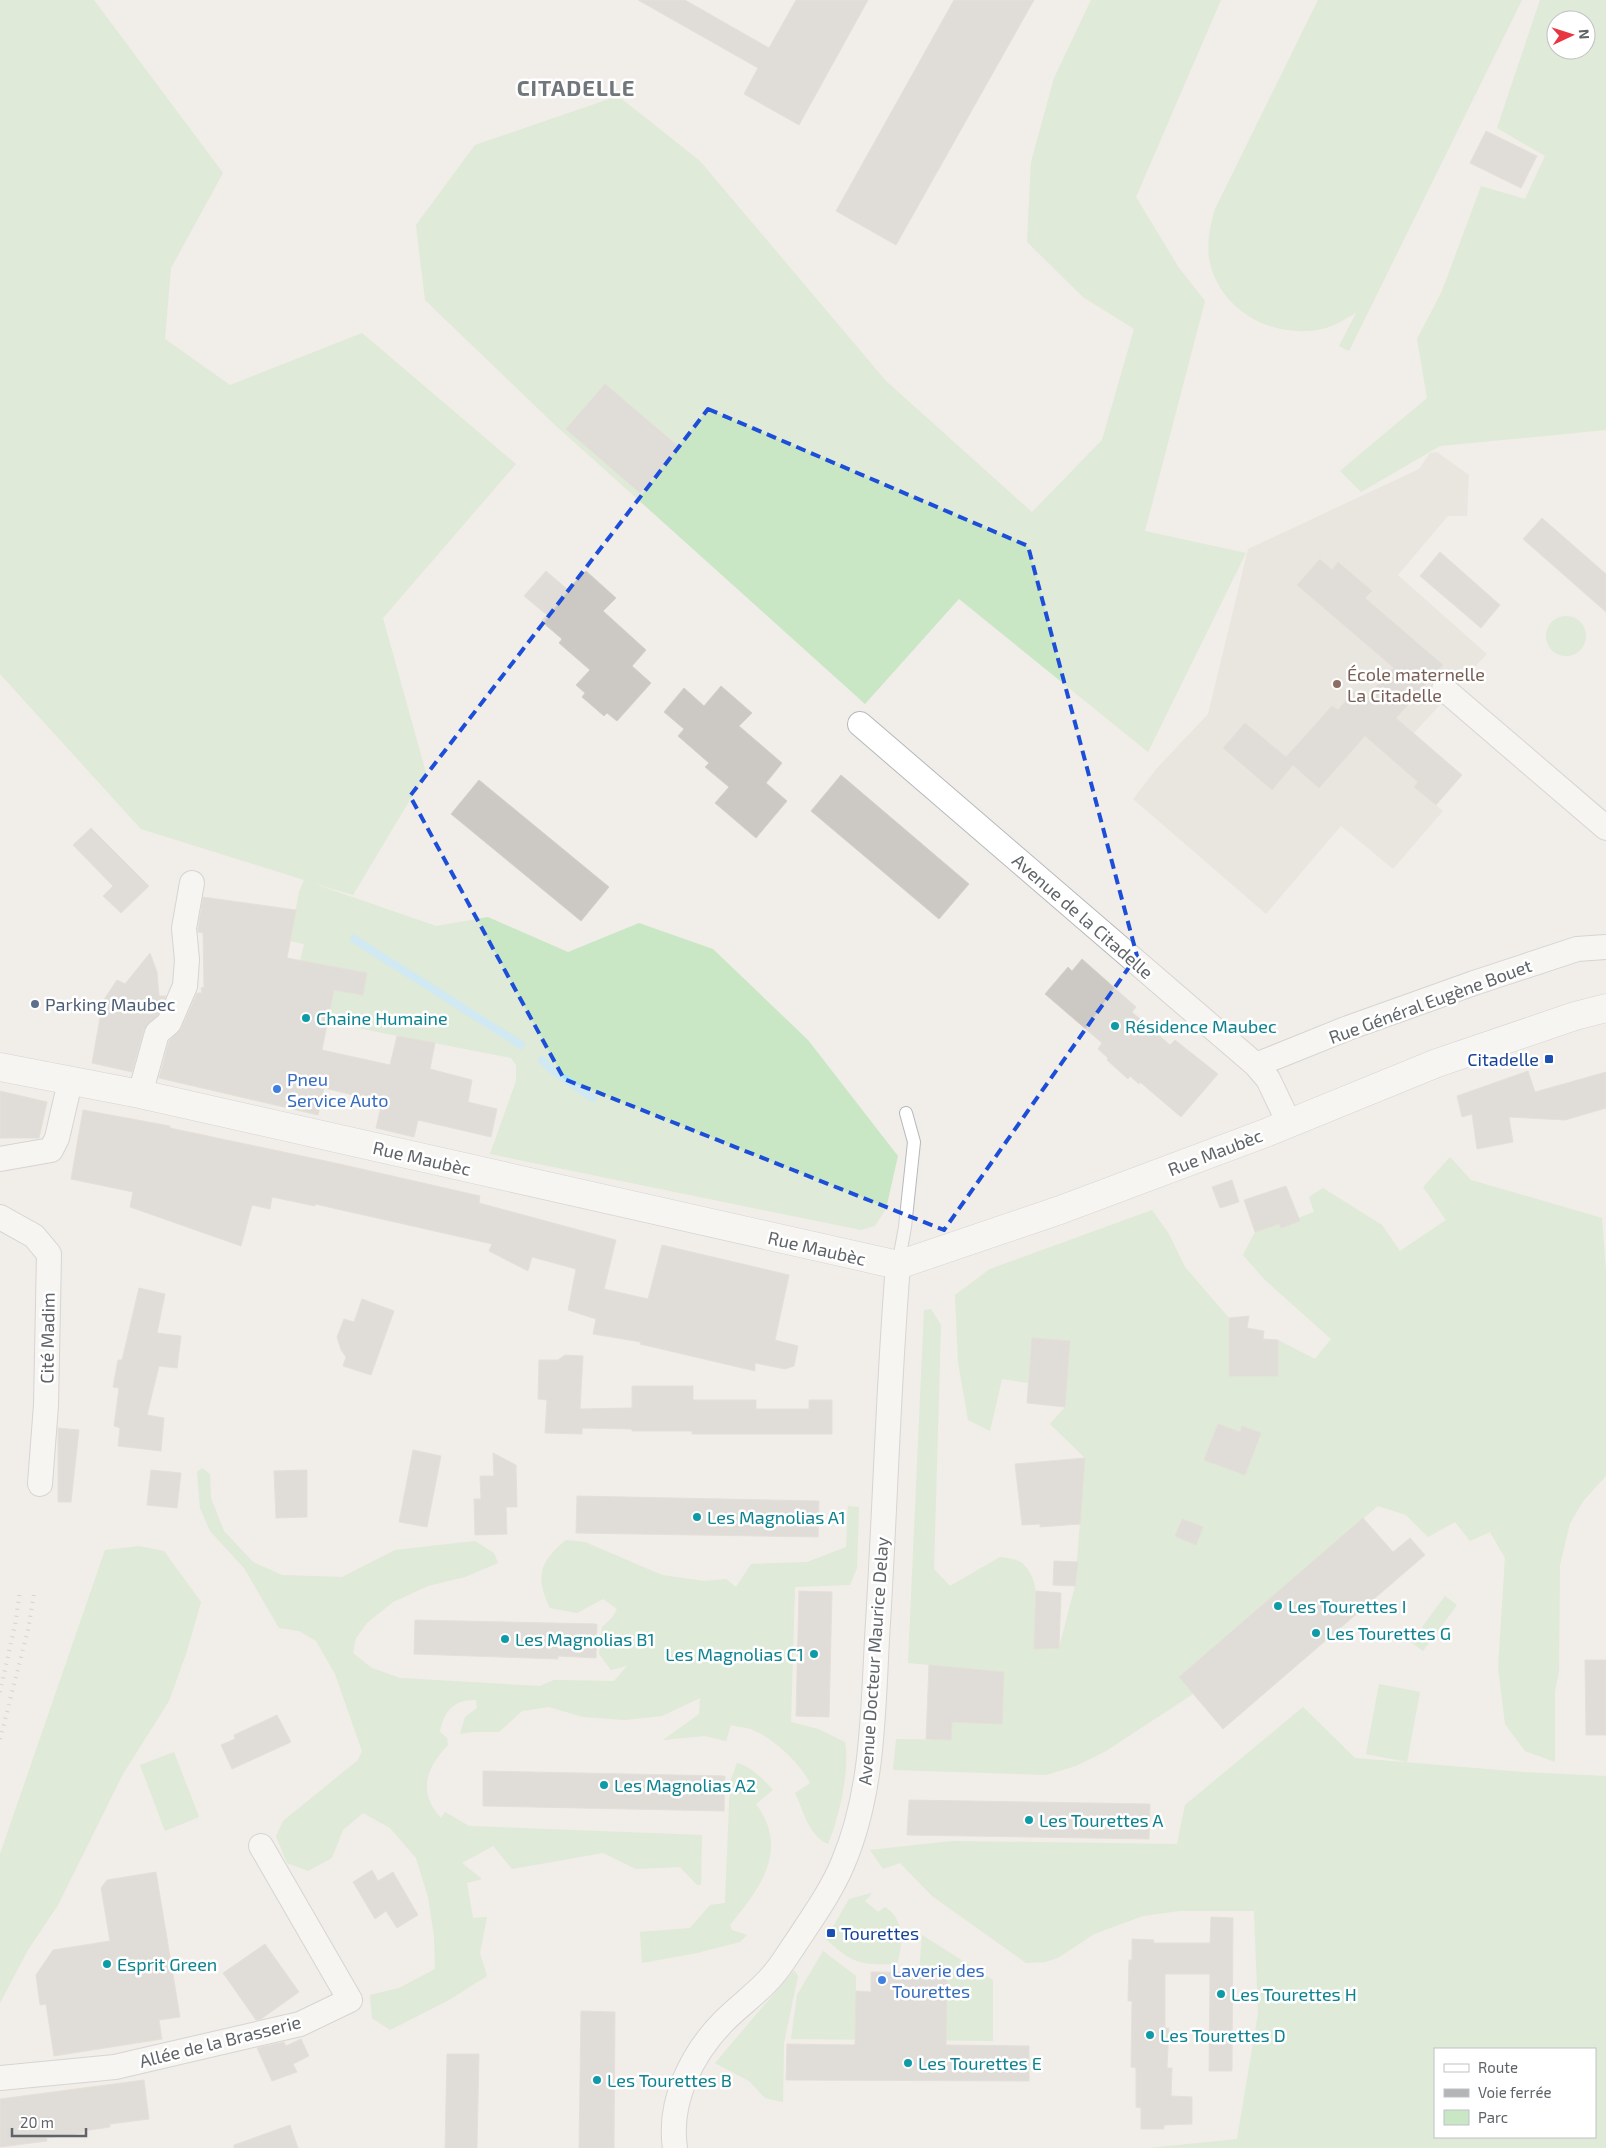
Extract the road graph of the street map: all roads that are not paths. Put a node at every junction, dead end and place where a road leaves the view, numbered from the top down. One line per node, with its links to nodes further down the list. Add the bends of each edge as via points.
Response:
1 (1444, 689): 3 (street)
2 (860, 724): 7 (street, Avenue de la Citadelle)
3 (1606, 828)
4 (192, 883): 10 (street, via 184,928 185,986 169,1024 157,1033)
5 (1606, 947): 7 (street, Rue Général Eugène Bouet, via 1577,948 1348,1028)
6 (1606, 1008): 12 (main road, Rue Maubèc, via 1437,1063)
7 (1256, 1065): 12 (street, Avenue de la Citadelle, via 1268,1078)
8 (0, 1067): 9 (main road, Rue Maubèc)
9 (70, 1082): 10 (main road, Rue Maubèc); 13 (street, via 57,1138 51,1150)
10 (140, 1094): 15 (main road, Rue Maubèc)
11 (906, 1113): 15 (lane, via 914,1142)
12 (1289, 1123): 15 (main road, Rue Maubèc, via 1051,1214)
13 (0, 1159)
14 (0, 1217): 16 (street, Cité Madim, via 34,1236 49,1254 46,1405)
15 (898, 1265): 19 (street, Avenue Docteur Maurice Delay, via 874,1696 867,1773 855,1829 827,1894 773,1975 702,2045 674,2111)
16 (40, 1484)
17 (261, 1846): 18 (street, Allée de la Brasserie, via 350,2000 300,2024 115,2067)
18 (0, 2078)
19 (676, 2148)

